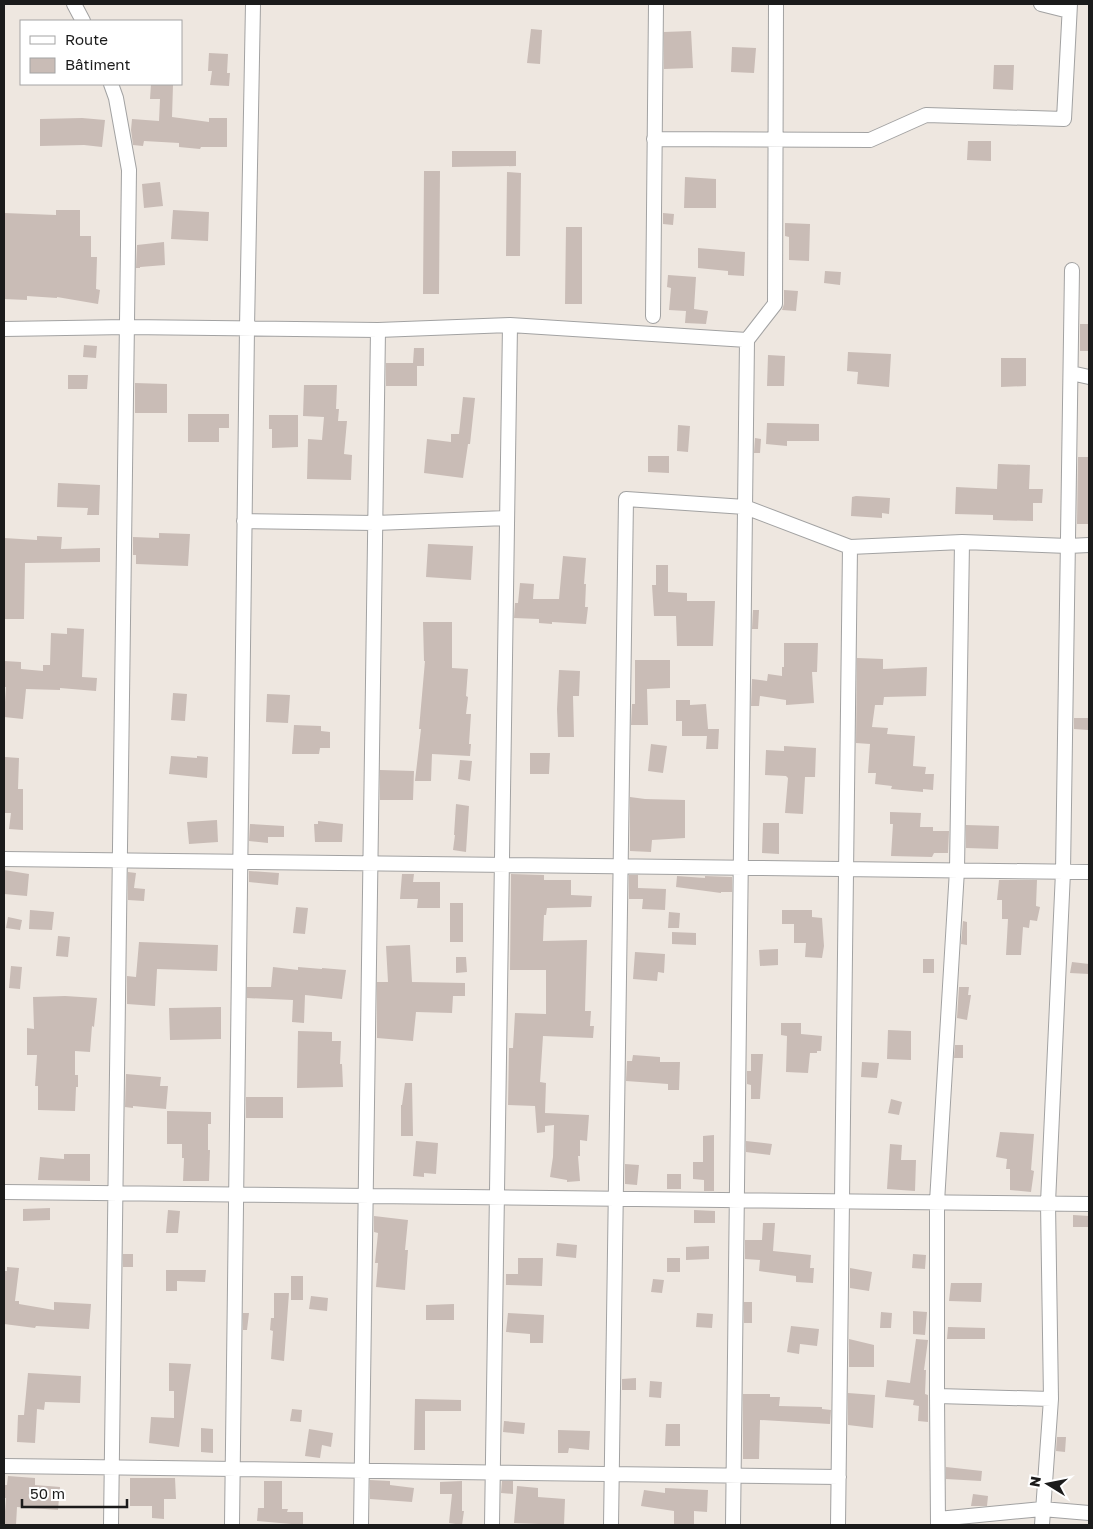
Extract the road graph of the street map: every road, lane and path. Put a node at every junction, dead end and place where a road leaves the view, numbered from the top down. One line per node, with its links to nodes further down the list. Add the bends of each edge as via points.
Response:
1 (74, 4): 7 (street)
2 (253, 4): 16 (street)
3 (656, 4): 9 (street)
4 (776, 4): 10 (street)
5 (1041, 4): 6 (street)
6 (1070, 8): 10 (street, via 1064,118 926,116 870,140)
7 (82, 20)
8 (111, 85): 14 (street, via 129,170)
9 (654, 140): 10 (street); 12 (street)
10 (775, 140): 18 (street, via 775,304)
11 (1072, 270): 19 (street)
12 (653, 316)
13 (510, 324): 17 (street); 18 (street); 22 (street)
14 (127, 327): 15 (street); 16 (street); 30 (street)
15 (4, 328)
16 (246, 328): 17 (street); 23 (street)
17 (378, 330): 24 (street)
18 (747, 340): 21 (street)
19 (1071, 373): 20 (street); 27 (street)
20 (1089, 378)
21 (745, 507): 28 (street); 34 (street, via 626,499); 35 (street)
22 (507, 518): 24 (street); 33 (street)
23 (244, 521): 24 (street); 31 (street)
24 (375, 523): 32 (street)
25 (962, 542): 27 (street); 28 (street); 37 (street)
26 (1089, 545): 27 (street)
27 (1068, 546): 38 (street)
28 (850, 547): 36 (street)
29 (4, 858): 30 (street)
30 (120, 860): 31 (street); 41 (street)
31 (240, 861): 32 (street); 42 (street)
32 (370, 863): 33 (street); 43 (street)
33 (502, 865): 34 (street); 44 (street)
34 (621, 866): 35 (street); 45 (street)
35 (741, 868): 36 (street); 46 (street)
36 (846, 869): 37 (street); 49 (street)
37 (957, 870): 38 (street); 47 (street)
38 (1063, 872): 39 (street); 48 (street)
39 (1089, 872)
40 (4, 1192): 41 (street)
41 (116, 1194): 42 (street); 54 (street)
42 (236, 1194): 43 (street); 55 (street)
43 (366, 1197): 44 (street); 56 (street)
44 (497, 1198): 45 (street); 57 (street)
45 (616, 1200): 46 (street); 58 (street)
46 (737, 1201): 49 (street); 59 (street)
47 (937, 1202): 48 (street); 49 (street); 51 (street)
48 (1048, 1202): 50 (street); 52 (street)
49 (842, 1203): 60 (street)
50 (1089, 1204)
51 (937, 1396): 52 (street); 63 (street)
52 (1051, 1399): 61 (street)
53 (4, 1466): 54 (street)
54 (112, 1468): 55 (street); 64 (street)
55 (233, 1469): 56 (street); 65 (street)
56 (362, 1471): 57 (street); 66 (street)
57 (493, 1472): 58 (street); 67 (street)
58 (612, 1474): 59 (street); 68 (street)
59 (734, 1476): 60 (street); 69 (street)
60 (839, 1477): 70 (street)
61 (1042, 1509): 62 (street); 63 (street); 71 (street)
62 (1089, 1513)
63 (938, 1522)
64 (111, 1525)
65 (232, 1525)
66 (361, 1525)
67 (492, 1525)
68 (611, 1525)
69 (733, 1525)
70 (838, 1525)
71 (1042, 1525)

